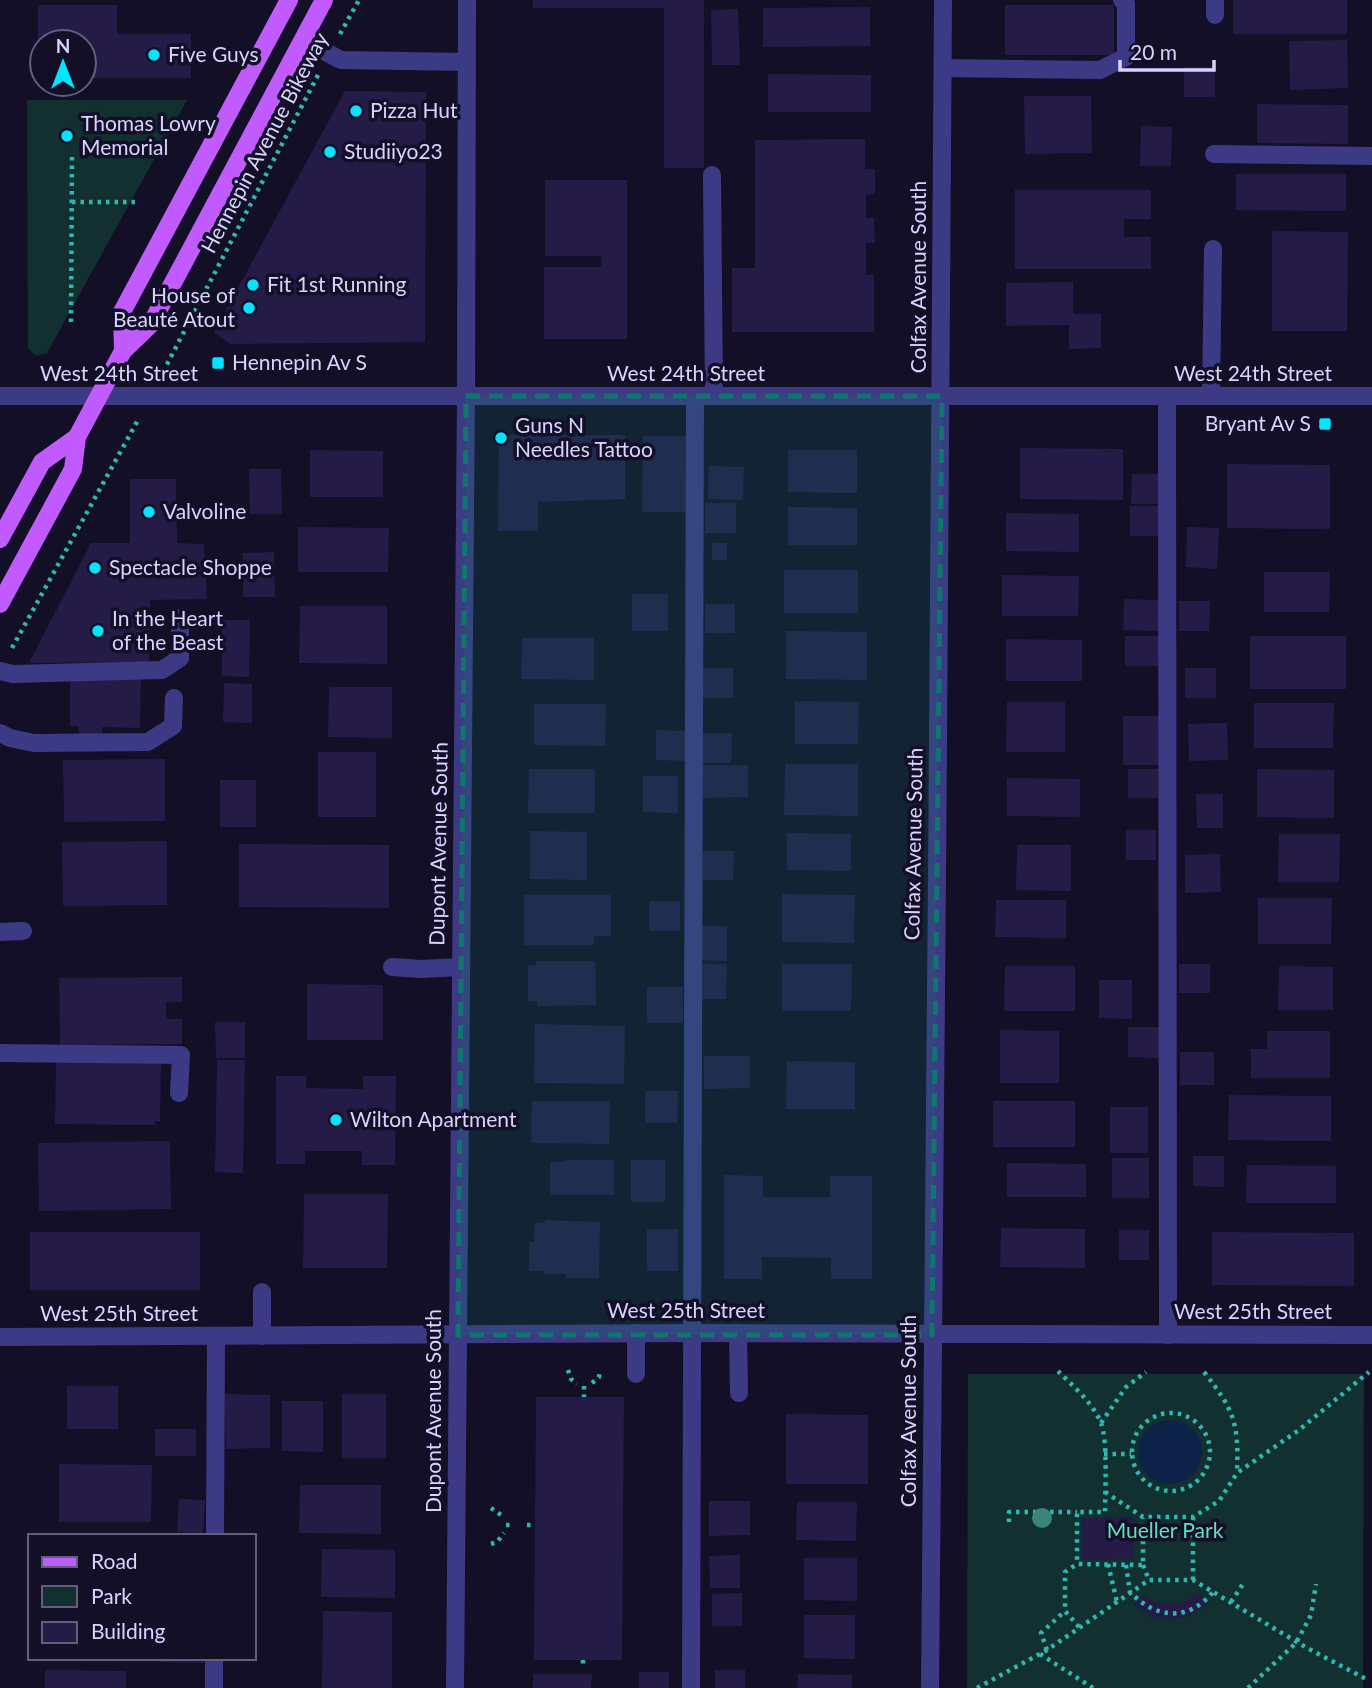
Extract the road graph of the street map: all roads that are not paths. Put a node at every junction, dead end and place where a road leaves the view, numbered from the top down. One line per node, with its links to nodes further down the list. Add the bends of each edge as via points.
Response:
1 (289, 0): 13 (main road, via 122,312)
2 (324, 0): 6 (main road)
3 (467, 0): 7 (street, Dupont Avenue South)
4 (943, 0): 8 (street, Colfax Avenue South)
5 (1122, 0): 8 (street, via 1126,4 1126,57 1100,69)
6 (303, 40): 7 (street, via 341,60); 13 (main road, via 150,324)
7 (467, 62): 16 (street, Dupont Avenue South)
8 (943, 68): 19 (street, Colfax Avenue South)
9 (1214, 154): 10 (street)
10 (1372, 156)
11 (712, 175): 18 (street)
12 (1213, 249): 21 (street)
13 (123, 351): 15 (main road)
14 (0, 396): 15 (street, West 24th Street)
15 (99, 396): 16 (street, West 24th Street); 23 (main road)
16 (466, 396): 17 (street, West 24th Street); 33 (street, Dupont Avenue South)
17 (695, 396): 18 (street, West 24th Street); 37 (street)
18 (714, 396): 19 (street, West 24th Street)
19 (942, 396): 20 (street, West 24th Street); 41 (street, Colfax Avenue South)
20 (1167, 396): 21 (street, West 24th Street); 42 (street)
21 (1211, 396): 22 (street, West 24th Street)
22 (1372, 396)
23 (77, 438): 24 (main road, via 41,462); 25 (main road, via 73,469)
24 (0, 539)
25 (0, 604)
26 (180, 618): 27 (street, via 180,658 162,670 13,674)
27 (3, 665)
28 (174, 698): 29 (street, via 173,726 148,742 34,743)
29 (0, 733)
30 (0, 932): 31 (street)
31 (23, 932)
32 (392, 967): 33 (street)
33 (461, 967): 40 (street, Dupont Avenue South)
34 (0, 1053): 35 (street, via 181,1055)
35 (179, 1093)
36 (262, 1292): 45 (street)
37 (691, 1333): 38 (street, West 25th Street); 39 (street, West 25th Street); 53 (street)
38 (636, 1334): 40 (street, West 25th Street); 47 (street)
39 (738, 1334): 41 (street, West 25th Street); 48 (street)
40 (458, 1335): 45 (street, West 25th Street); 52 (street, Dupont Avenue South)
41 (932, 1335): 42 (street, West 25th Street); 54 (street, Colfax Avenue South)
42 (1168, 1335): 43 (street, West 25th Street)
43 (1372, 1335)
44 (216, 1336): 45 (street, West 25th Street); 46 (street, West 25th Street); 49 (street)
45 (262, 1336)
46 (0, 1337)
47 (636, 1374)
48 (739, 1393)
49 (215, 1534)
50 (214, 1660): 51 (street)
51 (214, 1688)
52 (455, 1688)
53 (691, 1688)
54 (930, 1688)

